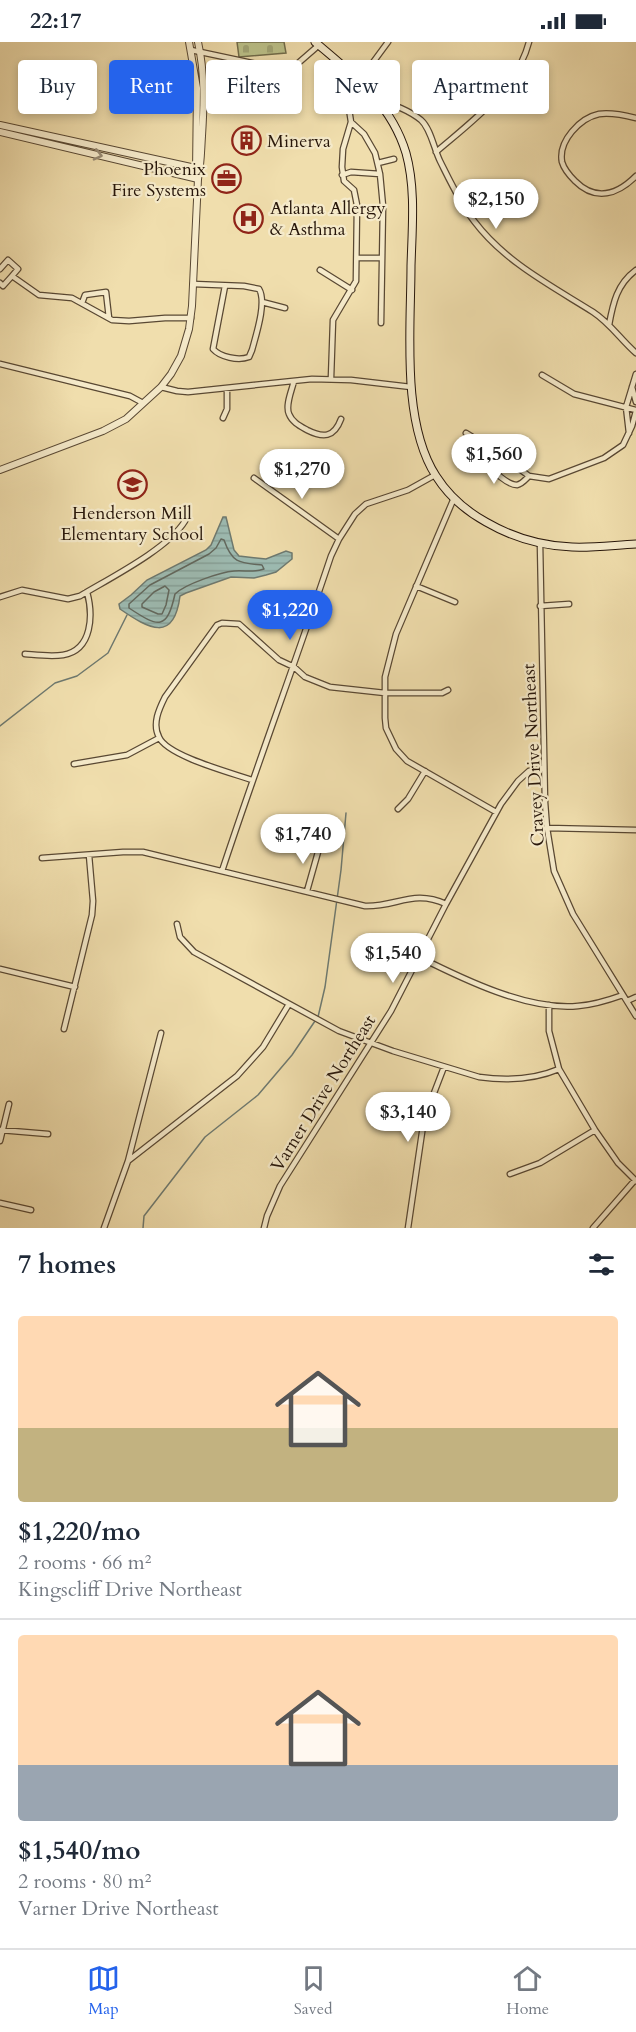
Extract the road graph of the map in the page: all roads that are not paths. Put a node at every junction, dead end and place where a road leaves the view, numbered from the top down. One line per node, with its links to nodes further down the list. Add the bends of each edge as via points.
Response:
1 (189, 42): 6 (street)
2 (198, 42): 7 (street)
3 (388, 42): 9 (street)
4 (529, 42): 17 (street, via 520,66 500,93)
5 (317, 44): 7 (street, via 296,65 281,69); 8 (main road)
6 (191, 50): 7 (street); 20 (street, via 197,88)
7 (200, 53): 20 (street, via 204,110)
8 (336, 60)
9 (375, 60)
10 (400, 109): 17 (street, via 421,120)
11 (350, 114): 14 (street)
12 (388, 114): 49 (main road, via 401,141 412,191)
13 (636, 118): 23 (street, via 609,113 590,117 573,131 564,146 562,162 578,184 594,193 619,190)
14 (351, 122): 19 (street, via 364,134); 22 (street, via 343,149)
15 (0, 125): 20 (street)
16 (0, 132): 24 (street, one-way to 24)
17 (436, 152): 41 (street, via 472,219 490,240 528,272)
18 (394, 159): 19 (street)
19 (378, 164): 21 (street)
20 (198, 169): 24 (street)
21 (380, 174): 22 (street); 26 (street)
22 (342, 175): 25 (street, via 342,182 356,194)
23 (636, 176)
24 (198, 179): 32 (street)
25 (357, 258): 26 (street); 34 (street)
26 (382, 258): 40 (street)
27 (0, 270): 30 (street, via 8,260 18,269)
28 (320, 270): 34 (street)
29 (636, 270): 41 (street, via 618,290)
30 (12, 276): 31 (street, via 3,286); 36 (street, via 39,295 72,298)
31 (0, 283)
32 (193, 284): 33 (street); 39 (street)
33 (225, 286): 35 (street, via 256,287); 35 (street, via 214,355 249,357)
34 (352, 290): 46 (street, via 333,320)
35 (262, 302): 37 (street)
36 (82, 303): 38 (street); 38 (street, via 85,295 106,292)
37 (285, 308)
38 (109, 318): 39 (street)
39 (191, 318): 48 (street, via 181,356)
40 (381, 323)
41 (609, 325): 42 (street)
42 (636, 353)
43 (0, 364): 53 (street, via 130,396)
44 (636, 374): 50 (street)
45 (542, 375): 54 (street, via 574,394)
46 (332, 378): 47 (street); 49 (street)
47 (294, 381): 51 (street); 57 (street, via 288,417 296,424 324,436 334,431)
48 (161, 387): 51 (street, via 177,392); 53 (street)
49 (411, 387): 62 (main road, via 421,439)
50 (632, 387): 52 (street); 54 (street)
51 (227, 388): 56 (street)
52 (636, 402)
53 (143, 403): 61 (street, via 126,419 103,431)
54 (626, 407): 55 (street); 59 (street)
55 (636, 410): 59 (street)
56 (223, 418)
57 (341, 419)
58 (466, 433): 60 (street)
59 (629, 433): 63 (street, via 623,445 604,458 549,479)
60 (495, 451): 63 (street); 63 (street, via 489,464 491,470 513,485)
61 (0, 470)
62 (435, 475): 65 (main road); 67 (street, via 408,490 366,504)
63 (529, 476)
64 (254, 478): 67 (street)
65 (454, 498): 68 (main road, via 494,527); 70 (street)
66 (185, 521): 71 (street, via 163,543)
67 (339, 539): 77 (street)
68 (540, 543): 69 (main road, via 572,547); 75 (street, Cravey Drive Northeast)
69 (636, 544)
70 (416, 586): 73 (street); 79 (street, via 396,634)
71 (87, 592): 72 (street, via 68,599 34,591); 76 (street, via 90,626 79,646 63,655)
72 (0, 597)
73 (455, 602)
74 (569, 604): 75 (street)
75 (540, 606): 82 (street, Cravey Drive Northeast)
76 (25, 654)
77 (294, 667): 79 (street, via 305,677 330,687); 80 (street, via 267,651 239,624 217,625 165,697 156,721); 84 (street)
78 (448, 690): 79 (street)
79 (385, 693): 83 (street, via 386,728 396,749)
80 (159, 738): 81 (street, via 127,755); 84 (street, via 184,756)
81 (75, 764)
82 (544, 768): 86 (street, Varner Drive Northeast, via 529,771 518,781); 87 (street, Cravey Drive Northeast)
83 (425, 771): 85 (street); 86 (street)
84 (252, 780): 92 (street)
85 (398, 809)
86 (496, 812): 94 (street, Varner Drive Northeast)
87 (547, 828): 88 (street); 99 (street, Cravey Drive Northeast, via 554,871 568,903)
88 (636, 830)
89 (320, 845): 93 (street)
90 (89, 855): 91 (street); 92 (street, via 143,852); 98 (street, via 93,915)
91 (42, 858)
92 (222, 871): 93 (street)
93 (307, 891): 94 (street, via 365,906 415,897)
94 (446, 904): 96 (street, Varner Drive Northeast)
95 (177, 924): 102 (street, via 180,937 194,952)
96 (419, 957): 103 (street, via 473,984); 107 (street, Varner Drive Northeast)
97 (0, 969): 98 (street)
98 (75, 987): 105 (street)
99 (623, 995): 101 (street, Cravey Drive Northeast); 103 (street, via 579,1006)
100 (636, 997): 101 (street)
101 (627, 1001): 104 (street, Cravey Drive Northeast)
102 (289, 1004): 107 (street, via 339,1031); 115 (street, via 263,1047 237,1076)
103 (549, 1005): 109 (street, via 549,1031)
104 (636, 1016)
105 (64, 1029)
106 (161, 1033): 115 (street)
107 (372, 1042): 108 (street); 121 (street, Varner Drive Northeast, via 280,1186)
108 (444, 1067): 109 (street, via 499,1080 539,1077); 122 (street, via 424,1119)
109 (560, 1068): 112 (street)
110 (9, 1104): 111 (street)
111 (1, 1130): 113 (street); 114 (street)
112 (595, 1130): 116 (street, via 540,1162); 117 (street)
113 (48, 1134)
114 (0, 1142)
115 (128, 1161): 120 (street)
116 (510, 1174)
117 (635, 1180): 123 (street)
118 (0, 1203): 119 (street)
119 (31, 1210)
120 (104, 1228)
121 (264, 1228)
122 (408, 1228)
123 (593, 1228)

